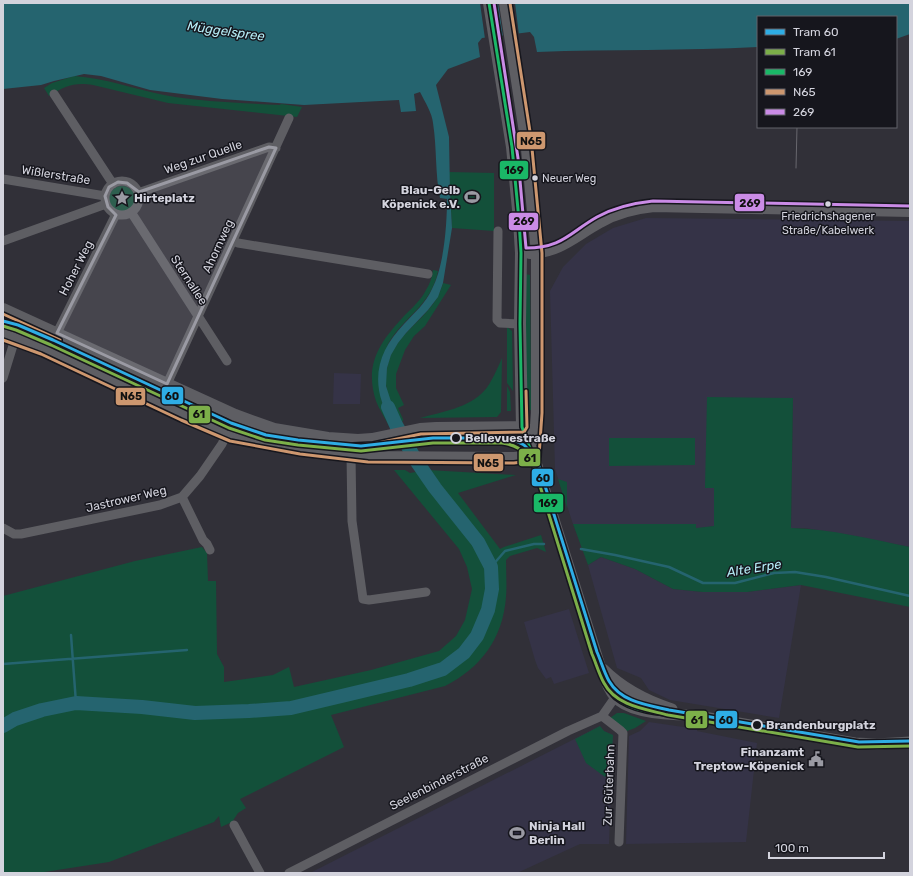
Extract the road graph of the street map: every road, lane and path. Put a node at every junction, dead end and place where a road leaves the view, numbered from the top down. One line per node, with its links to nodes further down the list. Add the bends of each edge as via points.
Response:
1 (489, 3): 16 (main road, via 512,147)
2 (505, 3): 17 (main road, via 526,140)
3 (54, 94): 7 (street)
4 (290, 118): 5 (street, Ahornweg)
5 (276, 148): 8 (street, Weg zur Quelle, via 269,147); 15 (street, Ahornweg)
6 (3, 179): 9 (street, Wißlerstraße)
7 (113, 184): 8 (street, via 127,183); 9 (street, via 109,187)
8 (138, 193): 11 (street, via 138,201)
9 (106, 200): 12 (street, via 110,210); 14 (street)
10 (910, 211): 17 (main road, via 654,206 611,216 567,243)
11 (132, 212): 12 (street); 20 (street, Sternallee)
12 (116, 214): 22 (street, Hoher Weg)
13 (498, 231): 21 (street, via 497,320 500,323)
14 (3, 241)
15 (234, 241): 18 (street); 20 (street, Ahornweg)
16 (521, 253): 17 (main road); 21 (main road)
17 (537, 253): 30 (main road)
18 (428, 274)
19 (3, 309): 22 (main road)
20 (199, 317): 25 (street, Sternallee); 27 (street, Ahornweg)
21 (520, 324): 29 (main road)
22 (57, 333): 27 (main road)
23 (3, 335): 24 (main road)
24 (15, 339): 26 (street); 31 (main road, via 43,349)
25 (227, 361)
26 (3, 378)
27 (167, 384): 28 (main road)
28 (235, 415): 29 (main road, via 274,429 358,440 420,429); 31 (street, Jastrower Weg)
29 (522, 426): 30 (main road); 33 (main road)
30 (536, 433): 33 (main road)
31 (226, 434): 32 (main road, via 272,444); 34 (street, Jastrower Weg, via 206,468)
32 (351, 455): 33 (main road, via 514,458); 37 (street, via 352,521 363,599)
33 (534, 456): 38 (street)
34 (182, 496): 35 (street, Jastrower Weg, via 160,505 21,534 14,534); 36 (street)
35 (3, 528)
36 (210, 550)
37 (426, 592)
38 (600, 666): 39 (street); 40 (street)
39 (623, 686): 40 (street); 42 (street, via 661,706)
40 (615, 697): 41 (street); 42 (street, via 626,705 639,709)
41 (602, 716): 45 (street, Zur Güterbahn, via 623,733); 47 (street, Seelenbinderstraße)
42 (692, 716): 43 (street, via 855,743)
43 (910, 742)
44 (234, 825): 46 (street)
45 (619, 842)
46 (260, 873)
47 (289, 873)

